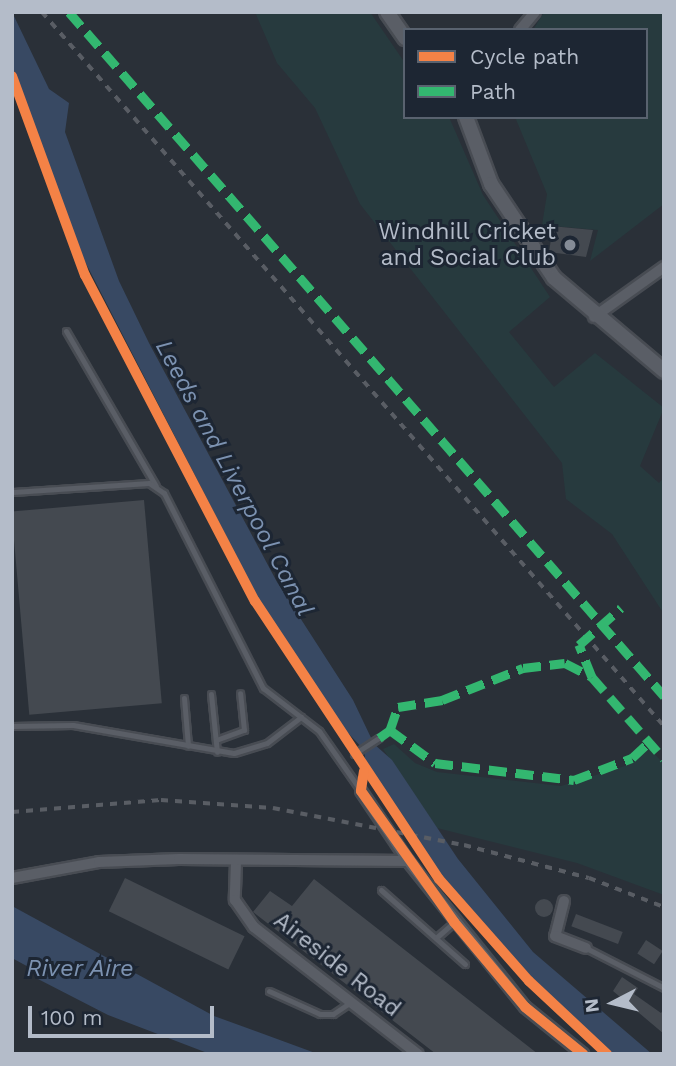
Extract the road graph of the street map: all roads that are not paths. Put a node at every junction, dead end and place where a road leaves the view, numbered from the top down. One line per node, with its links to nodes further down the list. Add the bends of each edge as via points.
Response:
1 (387, 12): 4 (street)
2 (535, 12): 3 (street)
3 (522, 28)
4 (403, 35)
5 (467, 119): 7 (street, via 491,184 532,250)
6 (664, 267): 7 (street)
7 (594, 317): 9 (street)
8 (66, 331): 10 (lane)
9 (664, 371)
10 (157, 488): 11 (lane, via 149,482); 15 (lane, via 263,688)
11 (13, 492)
12 (240, 693): 18 (lane, via 244,730)
13 (211, 694): 18 (lane)
14 (184, 698): 19 (lane)
15 (301, 717): 20 (lane, via 257,748); 22 (lane, via 319,731)
16 (12, 726): 19 (lane, via 73,725)
17 (379, 738): 21 (lane)
18 (216, 740): 20 (lane)
19 (188, 746): 20 (lane)
20 (217, 752)
21 (354, 754)
22 (361, 791): 23 (street)
23 (408, 861): 24 (street); 28 (street)
24 (236, 862): 25 (street, via 99,862); 34 (street, Aireside Road, via 235,900 254,927)
25 (12, 878)
26 (381, 890): 29 (lane)
27 (564, 901): 30 (street, via 555,936)
28 (454, 922): 29 (lane); 36 (street, via 525,1007)
29 (437, 937): 31 (lane)
30 (586, 948): 32 (lane)
31 (465, 964)
32 (664, 988)
33 (269, 990): 34 (lane, via 320,1014 333,1014)
34 (351, 1002): 35 (street, Aireside Road)
35 (418, 1054)
36 (583, 1054)

